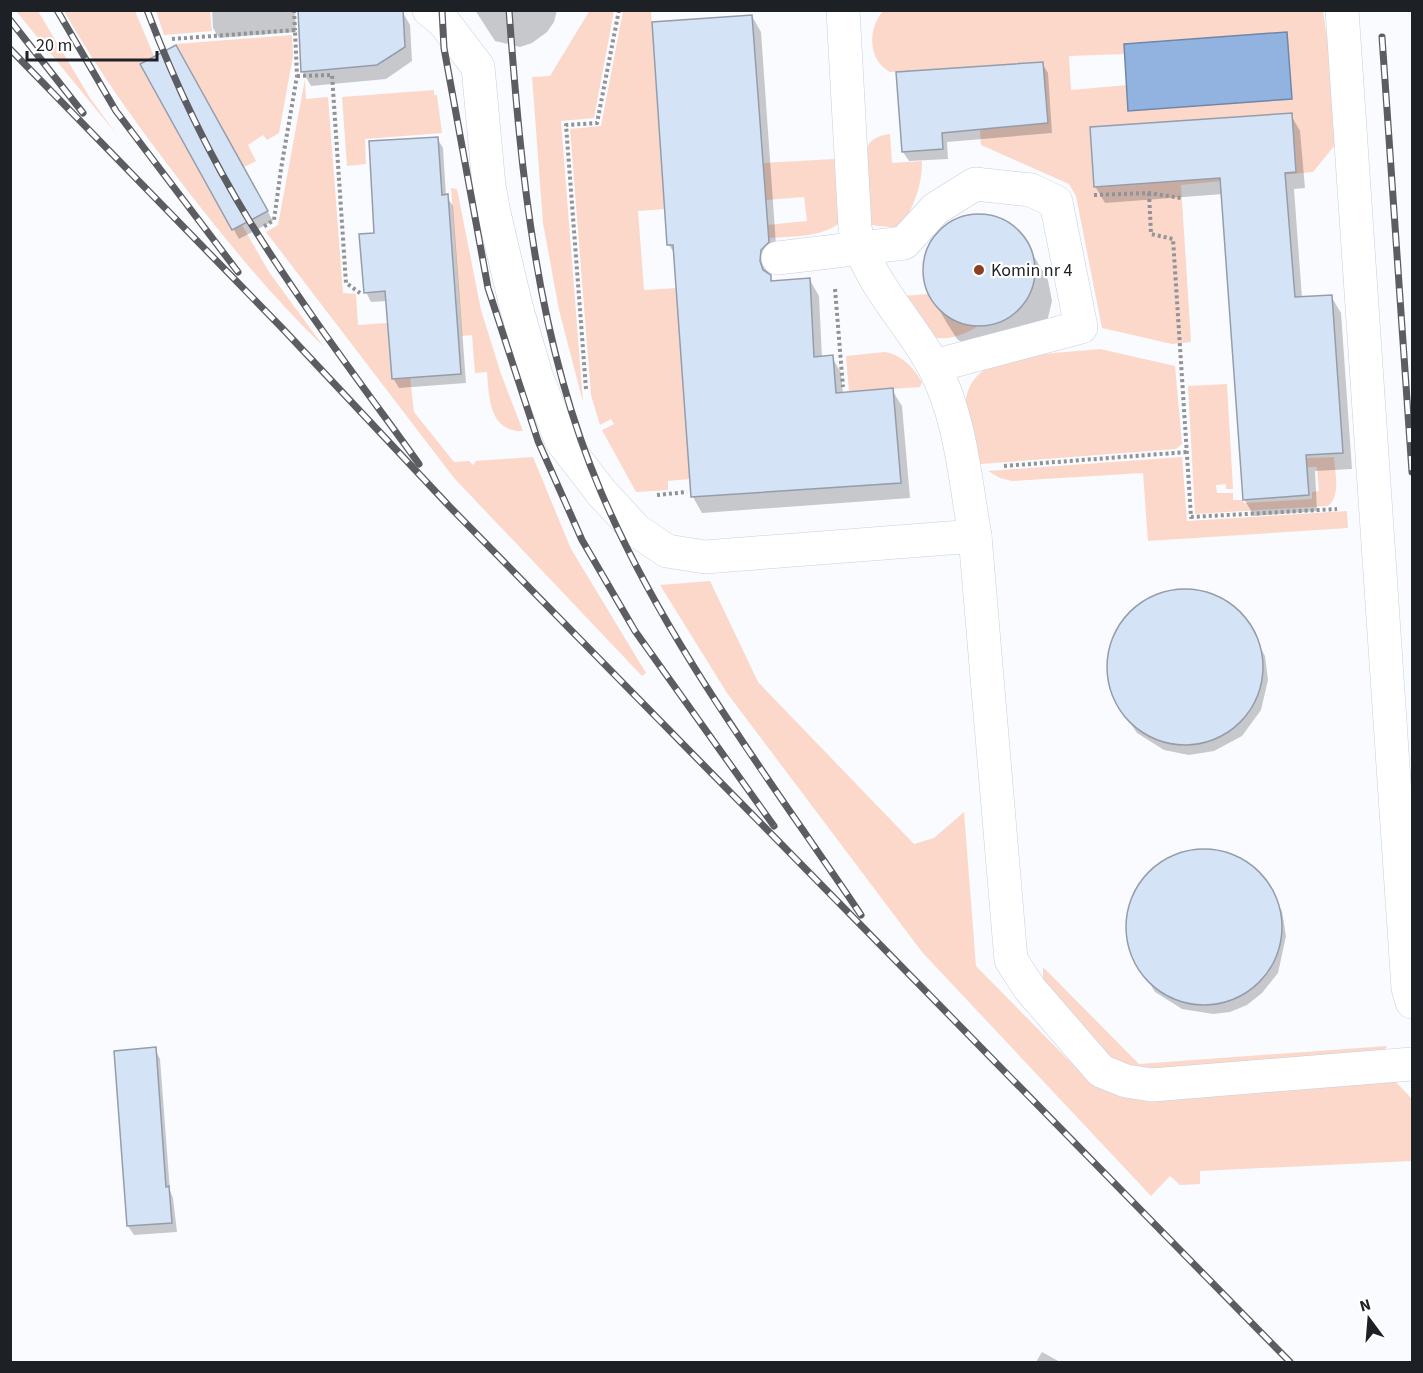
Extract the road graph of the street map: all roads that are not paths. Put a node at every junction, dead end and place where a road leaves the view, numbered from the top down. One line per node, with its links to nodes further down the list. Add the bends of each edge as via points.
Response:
1 (429, 10): 7 (lane, via 443,21 478,67 494,213 530,355 561,440 636,530 667,551 705,557)
2 (843, 10): 4 (lane, via 855,228)
3 (1341, 10): 8 (lane, via 1408,988)
4 (846, 248): 5 (lane); 6 (lane, via 889,299); 6 (lane, via 904,243 935,209 975,184 1031,190 1056,202 1081,327)
5 (778, 258)
6 (934, 366): 7 (lane, via 949,402)
7 (975, 536): 9 (lane, via 1011,960 1030,989 1101,1071 1126,1081 1152,1085)
8 (1413, 1002)
9 (1413, 1064)

